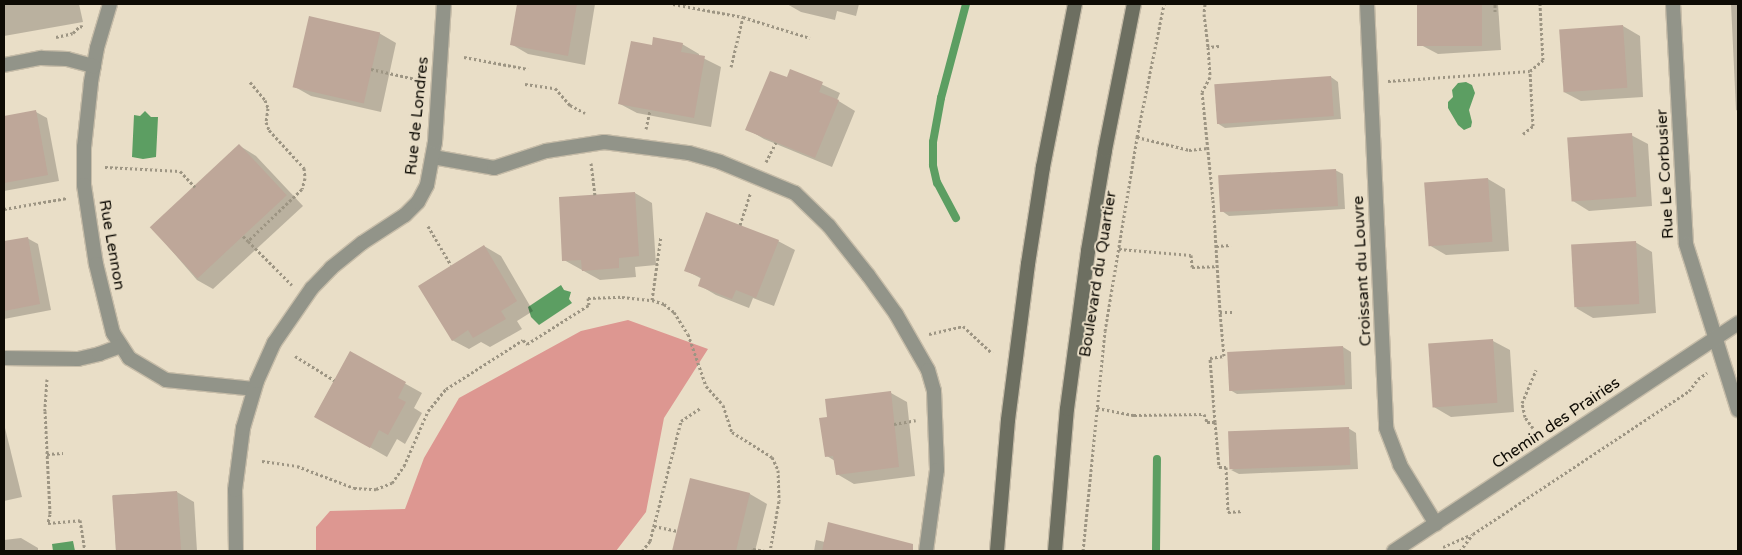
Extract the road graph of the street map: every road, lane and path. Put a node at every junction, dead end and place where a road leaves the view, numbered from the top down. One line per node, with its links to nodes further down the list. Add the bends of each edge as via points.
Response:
1 (110, 4): 19 (street, Rue Lennon)
2 (444, 4): 27 (street, Rue de Londres)
3 (673, 4): 13 (path)
4 (1075, 4): 87 (main road, via 1032,236 1008,420)
5 (1134, 4): 88 (main road, Boulevard du Quartier, via 1104,150 1087,260 1067,409)
6 (1164, 4): 30 (path, Boulevard du Quartier)
7 (1205, 4): 16 (path)
8 (1367, 4): 25 (street, Croissant du Louvre)
9 (1495, 4): 12 (path)
10 (1540, 4): 23 (path, via 1543,60)
11 (1673, 4): 55 (street, Rue Le Corbusier, via 1683,224 1690,261)
12 (1495, 12)
13 (743, 17): 14 (path); 20 (path)
14 (810, 38)
15 (1219, 46): 16 (path)
16 (1208, 47): 32 (path, via 1210,77 1202,92)
17 (464, 58): 22 (path)
18 (4, 64): 19 (street, via 41,58 67,59)
19 (94, 66): 38 (street, Rue Lennon, via 84,147)
20 (731, 68)
21 (372, 69): 27 (path)
22 (528, 69)
23 (1530, 71): 25 (path); 29 (path, via 1533,126)
24 (250, 82): 44 (path, via 265,100 269,130 304,168 305,178 302,189)
25 (1370, 83): 75 (street, Croissant du Louvre, via 1386,428 1403,471)
26 (525, 84): 28 (path, via 555,88 570,105)
27 (439, 85): 33 (street, Rue de Londres)
28 (585, 113)
29 (1523, 134)
30 (1137, 138): 32 (path, via 1189,150); 47 (path, Boulevard du Quartier)
31 (589, 144): 33 (street, via 546,151 494,168); 35 (street, via 604,142 689,153); 37 (path)
32 (1208, 148): 46 (path)
33 (433, 157): 50 (street, Rue de Londres, via 427,185 418,202 331,268)
34 (105, 167): 36 (path, via 180,171)
35 (755, 177): 40 (path); 56 (street, via 795,192 829,226 868,274)
36 (195, 186)
37 (595, 194)
38 (86, 197): 39 (path); 57 (street, Rue Lennon, via 104,301 113,333)
39 (4, 209)
40 (740, 225)
41 (428, 226): 48 (path)
42 (243, 236): 44 (path)
43 (660, 236): 51 (path)
44 (248, 241): 50 (path, via 290,284)
45 (1231, 245): 46 (path)
46 (1216, 246): 49 (path)
47 (1119, 248): 49 (path, via 1191,255 1192,267); 67 (path, Boulevard du Quartier, via 1105,331)
48 (451, 265)
49 (1217, 266): 52 (path)
50 (307, 295): 65 (street, Rue de Londres, via 274,343)
51 (652, 300): 73 (path, via 588,298 589,305 527,344 523,340 446,390 428,411 404,466 392,483 376,489 354,488 297,466); 85 (path, via 674,312 688,334 706,386 723,405 732,432 772,457 778,470 779,501)
52 (1220, 312): 53 (path); 69 (path, via 1224,356 1210,358)
53 (1234, 312)
54 (1738, 323): 55 (street, Chemin des Prairies)
55 (1717, 338): 68 (street, Rue Le Corbusier); 75 (street, Chemin des Prairies)
56 (912, 339): 58 (path, via 963,326); 86 (street, via 928,370 934,391 937,470)
57 (121, 346): 61 (street, via 78,359); 65 (street, Rue Lennon, via 129,358 166,380)
58 (992, 353)
59 (295, 356): 64 (path)
60 (4, 358): 61 (street)
61 (48, 358): 72 (path)
62 (1536, 370): 70 (path, via 1522,403 1525,418)
63 (1698, 379): 78 (path, via 1689,391)
64 (334, 380)
65 (254, 388): 81 (street, Rue de Londres, via 238,462 234,517)
66 (700, 408): 76 (path, via 681,421)
67 (1097, 408): 69 (path, via 1134,414 1204,414 1207,422); 89 (path, Boulevard du Quartier)
68 (1738, 410)
69 (1215, 422): 74 (path, via 1219,467 1226,467 1228,512)
70 (1533, 428)
71 (63, 453): 72 (path)
72 (47, 454): 80 (path, via 48,523 80,520)
73 (262, 461)
74 (1243, 511)
75 (1436, 524): 90 (street, Chemin des Prairies)
76 (654, 526): 77 (path); 82 (path, via 650,541)
77 (677, 531)
78 (1473, 534): 79 (path); 91 (path)
79 (1443, 547)
80 (85, 551)
81 (236, 551)
82 (642, 551)
83 (753, 551): 84 (path, via 753,548)
84 (765, 551)
85 (770, 551)
86 (926, 551)
87 (997, 551)
88 (1055, 551)
89 (1083, 551)
90 (1394, 551)
91 (1460, 551)

